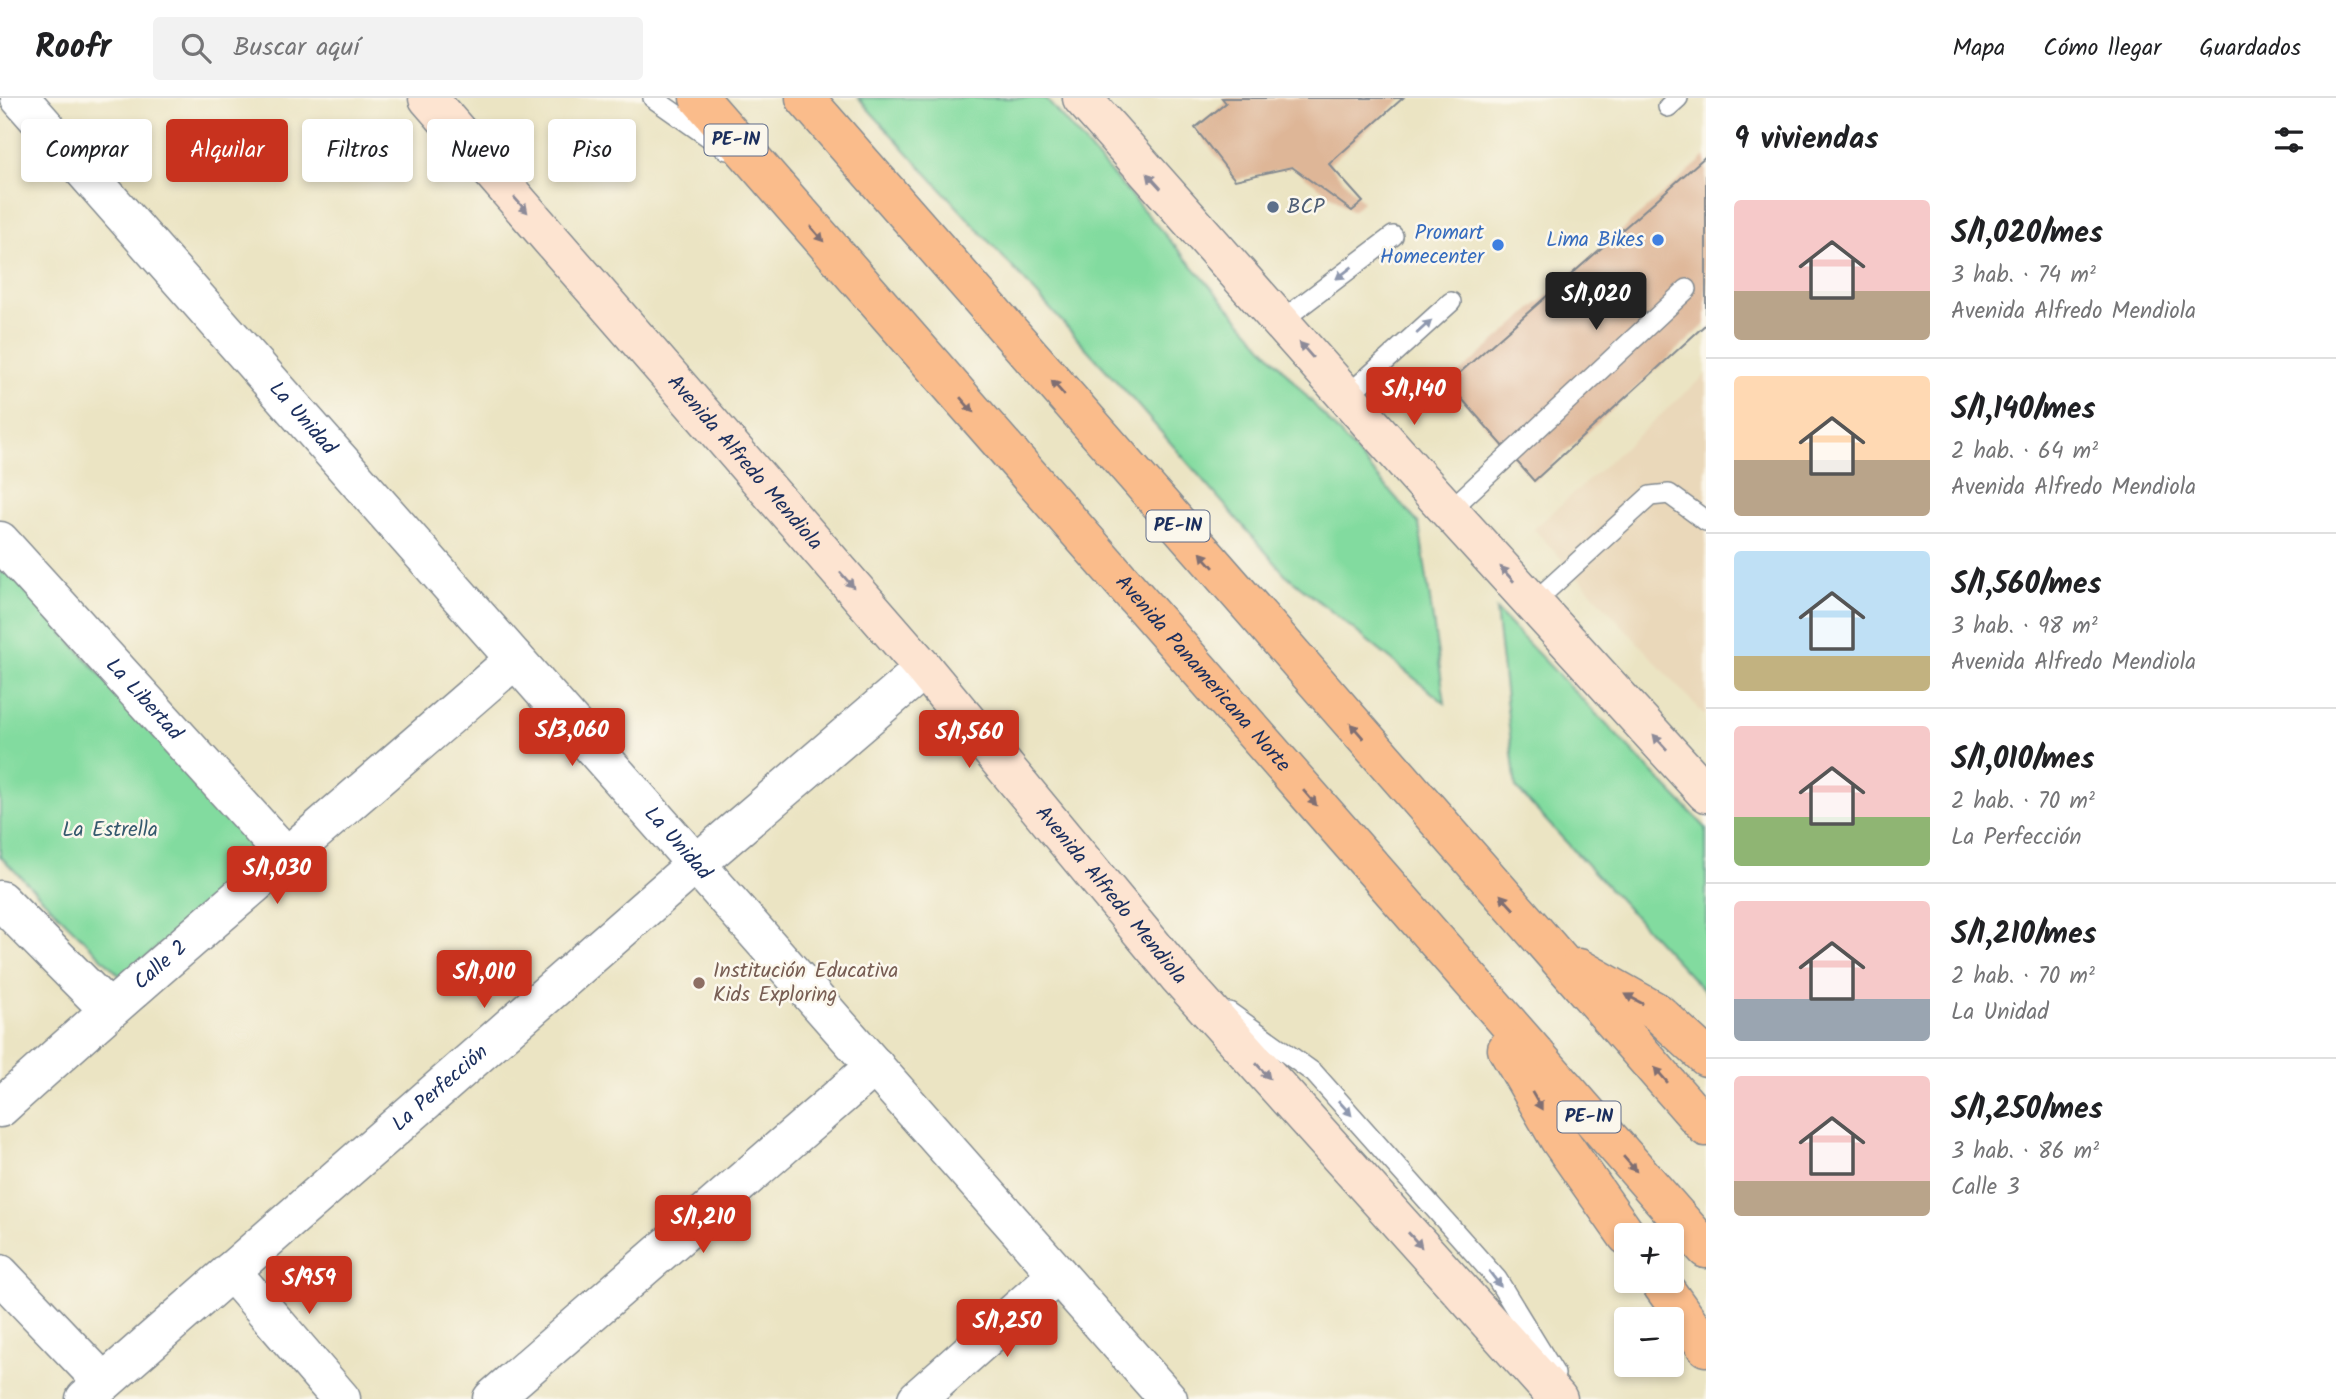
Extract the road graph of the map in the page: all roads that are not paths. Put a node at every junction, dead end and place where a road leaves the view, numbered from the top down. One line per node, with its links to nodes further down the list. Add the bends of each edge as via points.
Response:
1 (20, 98): 17 (street, La Unidad)
2 (428, 98): 18 (main road, Avenida Alfredo Mendiola, one-way to 18)
3 (653, 98): 7 (lane)
4 (699, 98): 7 (highway, Avenida Panamericana Norte / PE-1N)
5 (805, 98): 23 (highway, PE-1N, one-way to 5)
6 (1090, 102): 11 (main road, one-way to 6)
7 (772, 182): 25 (highway, Avenida Panamericana Norte / PE-1N, one-way to 25)
8 (1393, 236): 11 (lane, one-way to 11)
9 (1687, 289): 13 (lane)
10 (1451, 302): 12 (lane, one-way to 10)
11 (1281, 321): 12 (main road, one-way to 11)
12 (1347, 396): 13 (main road)
13 (1450, 511): 16 (main road, one-way to 13)
14 (1706, 521): 16 (lane, via 1669,494 1650,495)
15 (0, 541): 20 (street, La Libertad)
16 (1533, 603): 19 (main road, one-way to 16)
17 (515, 659): 20 (street, Calle 2); 21 (street, La Unidad)
18 (924, 669): 21 (street, La Perfección); 24 (main road, Avenida Alfredo Mendiola)
19 (1705, 789)
20 (288, 858): 26 (street, Calle 2)
21 (696, 864): 28 (street, La Unidad); 33 (street, La Perfección)
22 (0, 900): 26 (street)
23 (1553, 953): 27 (highway, one-way to 23, via 1657,1012); 30 (highway, PE-1N, one-way to 23)
24 (1177, 975): 43 (main road, Avenida Alfredo Mendiola, one-way to 43); 44 (lane, one-way to 44, via 1314,1073 1497,1279)
25 (1466, 977): 31 (highway, one-way to 31, via 1559,1139); 32 (highway, Avenida Panamericana Norte / PE-1N, one-way to 32)
26 (108, 1009): 29 (street, Calle 2)
27 (1706, 1057)
28 (875, 1066): 35 (street, La Unidad); 40 (street)
29 (0, 1108)
30 (1706, 1127)
31 (1618, 1223)
32 (1706, 1249)
33 (231, 1271): 38 (street, La Perfección); 39 (street)
34 (0, 1274): 38 (street)
35 (1058, 1274): 41 (street); 42 (street, La Unidad)
36 (1668, 1293): 37 (highway)
37 (1706, 1347)
38 (94, 1391)
39 (341, 1399)
40 (492, 1399)
41 (916, 1399)
42 (1168, 1399)
43 (1558, 1399)
44 (1571, 1399)

